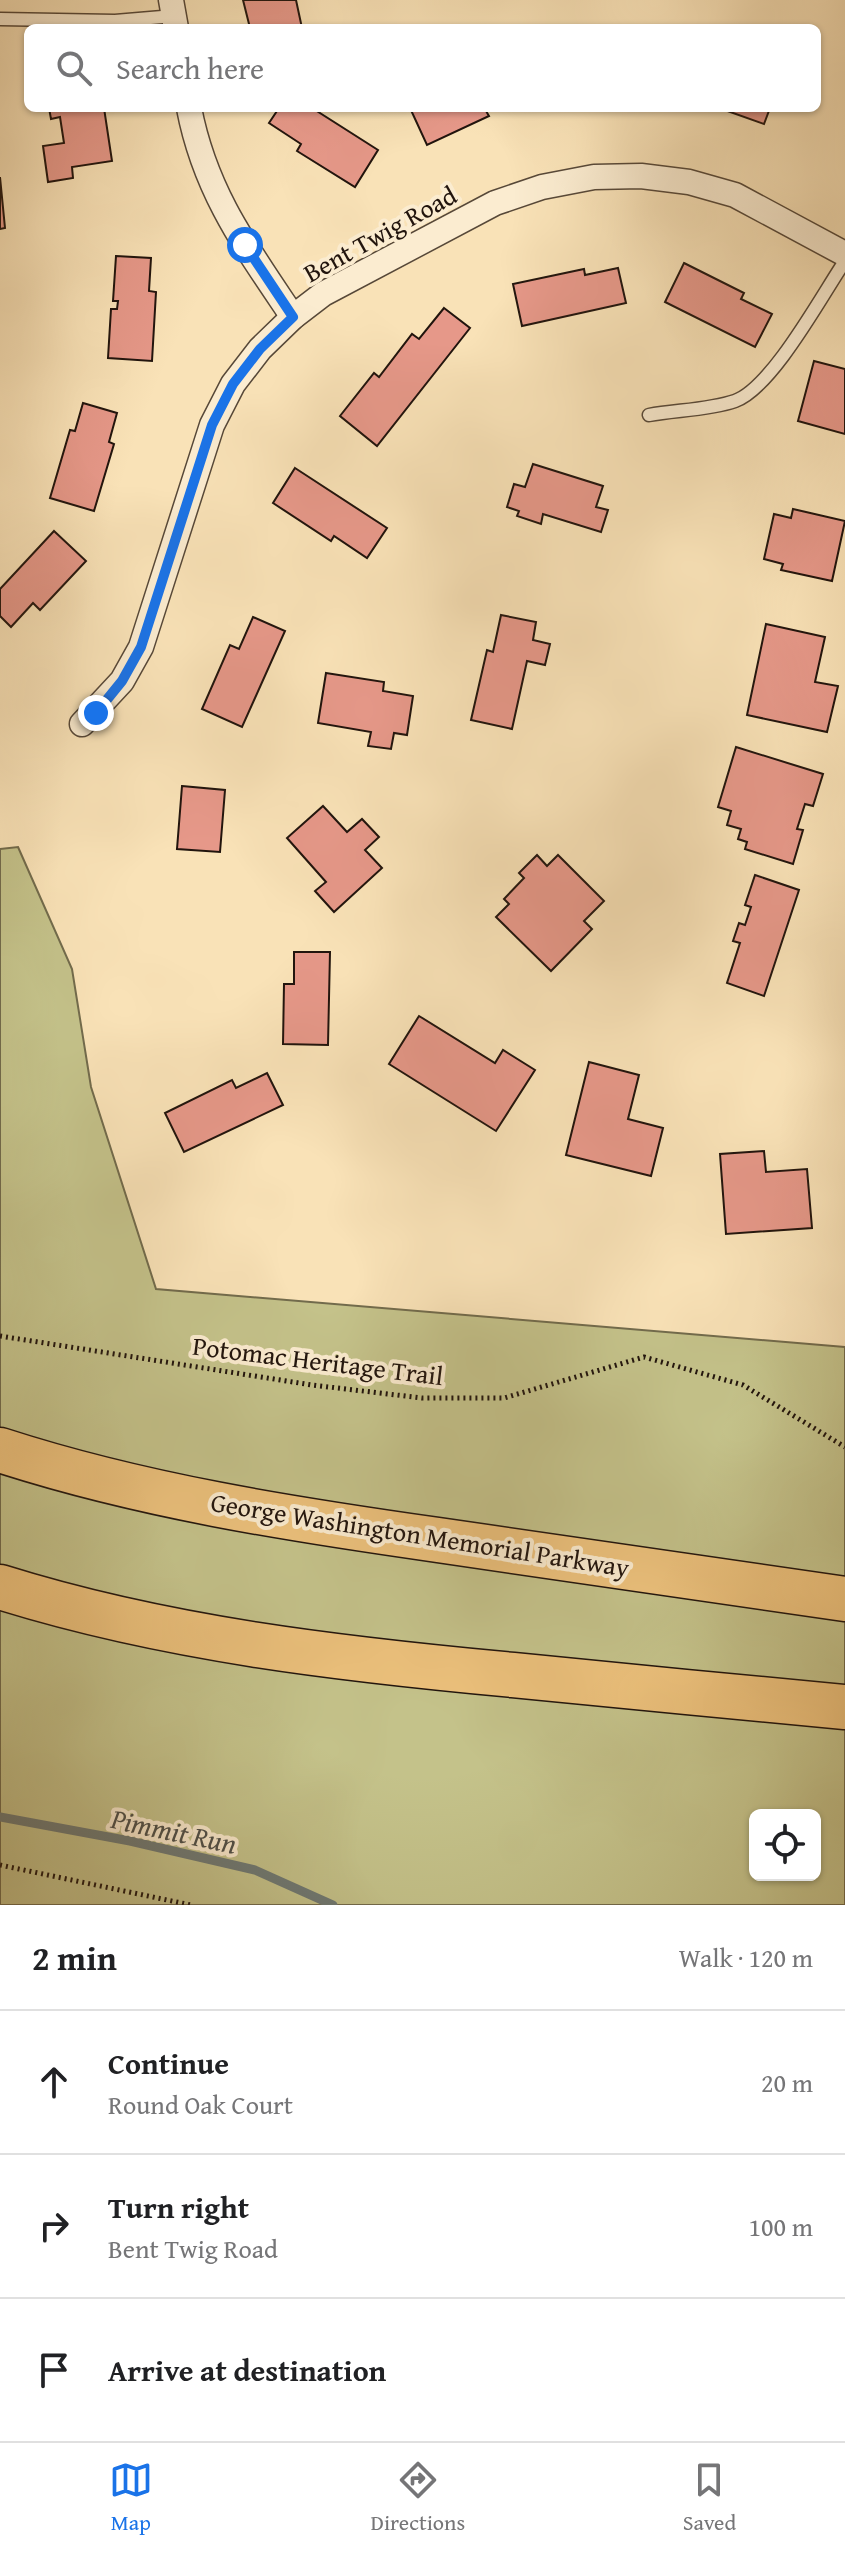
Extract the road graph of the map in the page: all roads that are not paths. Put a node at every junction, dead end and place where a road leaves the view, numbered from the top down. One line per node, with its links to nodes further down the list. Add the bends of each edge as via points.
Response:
1 (174, 15): 2 (lane, via 115,21)
2 (0, 19)
3 (190, 112): 6 (street, via 216,196)
4 (845, 254): 6 (street, Bent Twig Road, via 735,195 677,180 594,177 495,203 323,294)
5 (845, 261): 7 (lane, via 761,382 736,400)
6 (293, 317): 8 (street, Bent Twig Road, via 233,384 212,425 141,647 122,681)
7 (649, 415)
8 (82, 724)
9 (0, 1450): 11 (highway, George Washington Memorial Parkway, via 247,1510)
10 (0, 1587): 12 (highway, via 143,1623 307,1653)
11 (845, 1599)
12 (845, 1707)

